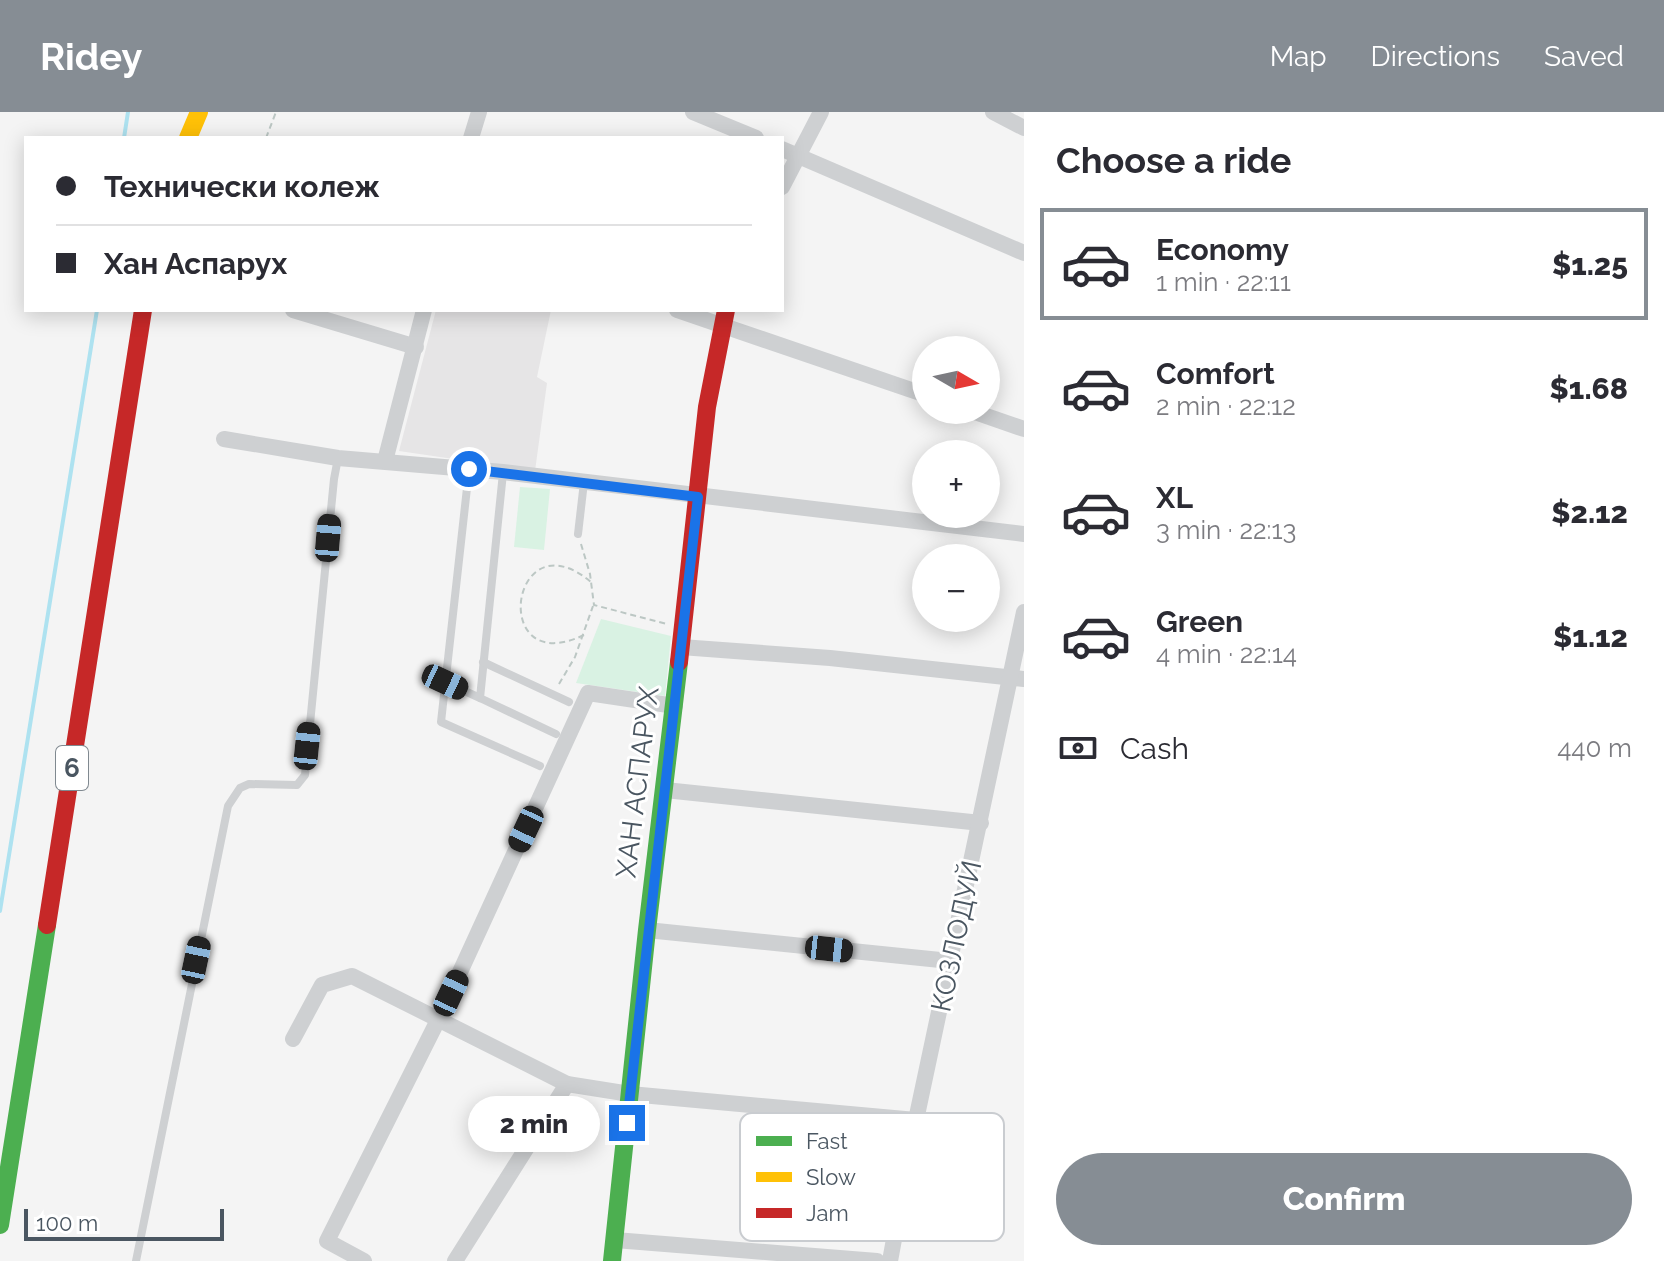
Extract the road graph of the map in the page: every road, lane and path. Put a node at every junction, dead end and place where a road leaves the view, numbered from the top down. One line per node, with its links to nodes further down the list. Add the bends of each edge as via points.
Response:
1 (199, 112): 8 (main road)
2 (276, 112): 9 (path)
3 (479, 112): 10 (street)
4 (693, 112): 11 (street)
5 (821, 112): 12 (street)
6 (993, 112): 7 (street)
7 (1024, 128)
8 (189, 136)
9 (267, 136)
10 (472, 136)
11 (751, 136)
12 (790, 152): 13 (street); 14 (street)
13 (784, 178)
14 (1024, 253)
15 (143, 312): 57 (main road, 6)
16 (300, 312): 20 (street)
17 (424, 312): 20 (street)
18 (689, 312): 19 (street)
19 (724, 318): 21 (street); 30 (main road, ХАН АСПАРУХ, via 707,407)
20 (416, 347): 26 (street)
21 (912, 390)
22 (1000, 421): 23 (street)
23 (1024, 429)
24 (224, 439): 25 (street)
25 (338, 458): 26 (street); 60 (lane, via 305,775 297,785 249,784 228,806)
26 (385, 461): 27 (street)
27 (469, 469): 28 (street); 40 (lane)
28 (503, 472): 29 (street); 38 (lane)
29 (584, 482): 30 (street); 31 (lane)
30 (698, 497): 32 (street); 37 (main road, ХАН АСПАРУХ)
31 (578, 534): 33 (path)
32 (1024, 534)
33 (591, 582): 34 (path); 36 (path, via 575,569 554,565 535,573 520,600 527,630 544,642 565,644)
34 (594, 605): 36 (path); 37 (path)
35 (1024, 612): 39 (street, КОЗЛОДУЙ)
36 (584, 635): 41 (path)
37 (682, 638): 39 (street); 44 (main road, ХАН АСПАРУХ)
38 (483, 662): 41 (lane); 42 (lane)
39 (1018, 678): 48 (street, КОЗЛОДУЙ)
40 (445, 682): 42 (lane); 46 (lane, via 441,722)
41 (553, 694): 43 (lane)
42 (480, 698): 45 (lane)
43 (569, 702)
44 (675, 706): 47 (main road, ХАН АСПАРУХ); 51 (street, via 588,693)
45 (556, 734)
46 (540, 766)
47 (665, 790): 48 (street); 49 (main road, ХАН АСПАРУХ)
48 (981, 823): 50 (street, КОЗЛОДУЙ)
49 (647, 930): 50 (street); 54 (main road, ХАН АСПАРУХ)
50 (950, 961): 56 (street, КОЗЛОДУЙ)
51 (438, 1020): 52 (street, via 352,976 322,985); 53 (street); 61 (street, via 327,1241)
52 (293, 1039)
53 (567, 1084): 54 (street); 62 (street)
54 (630, 1094): 55 (street); 58 (main road, ХАН АСПАРУХ)
55 (839, 1113)
56 (917, 1113)
57 (0, 1225)
58 (615, 1240): 63 (main road, ХАН АСПАРУХ); 64 (street)
59 (894, 1241): 65 (street, КОЗЛОДУЙ)
60 (136, 1261)
61 (364, 1261)
62 (455, 1261)
63 (612, 1261)
64 (877, 1261)
65 (890, 1261)

